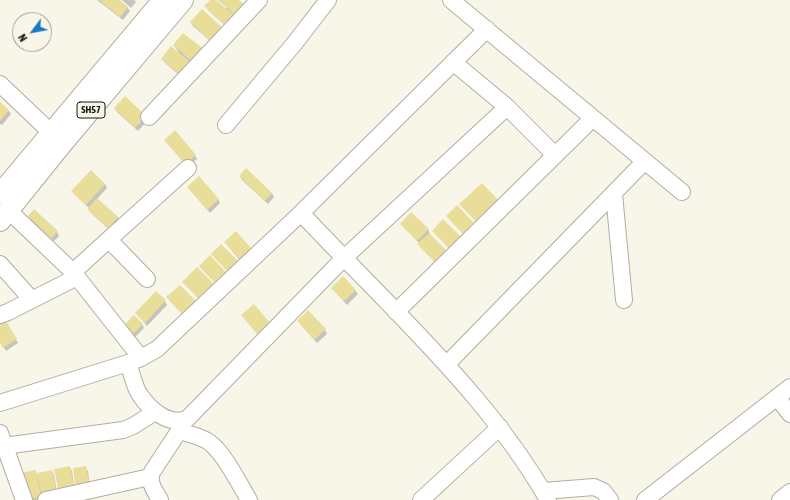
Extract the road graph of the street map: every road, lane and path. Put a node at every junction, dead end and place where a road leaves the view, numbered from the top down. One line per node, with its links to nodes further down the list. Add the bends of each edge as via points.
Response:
1 (162, 0): 13 (main road, SH57)
2 (183, 0): 13 (main road, SH57)
3 (259, 0): 10 (street)
4 (328, 0): 12 (street)
5 (451, 0): 6 (street)
6 (487, 29): 7 (street); 11 (street)
7 (453, 62): 9 (street); 20 (street)
8 (0, 84): 13 (street)
9 (507, 108): 14 (street); 22 (street)
10 (149, 117)
11 (593, 118): 14 (street); 15 (street)
12 (226, 125)
13 (57, 139): 19 (main road, SH57)
14 (555, 155): 28 (street)
15 (645, 161): 17 (street); 18 (street)
16 (188, 168): 21 (street)
17 (682, 192)
18 (614, 194): 27 (street); 31 (street)
19 (3, 209): 24 (street)
20 (301, 213): 22 (street); 30 (street, via 157,349)
21 (107, 241): 24 (street); 25 (street)
22 (344, 258): 28 (street); 37 (street)
23 (0, 264): 26 (street)
24 (76, 274): 26 (street); 30 (street)
25 (147, 279)
26 (32, 300): 29 (street)
27 (624, 300)
28 (396, 312): 31 (street)
29 (0, 315)
30 (135, 360): 34 (street); 35 (street, via 139,395)
31 (447, 364): 38 (street)
32 (790, 387): 33 (street)
33 (777, 397): 36 (street); 49 (street)
34 (0, 403)
35 (155, 412): 37 (street); 39 (street, via 123,430)
36 (790, 414)
37 (180, 426): 40 (street); 46 (street, via 208,441 220,452)
38 (500, 428): 42 (street); 47 (street)
39 (2, 440): 43 (street)
40 (150, 477): 44 (street); 45 (street, via 150,483)
41 (790, 492): 50 (street)
42 (545, 496): 48 (street, via 594,487)
43 (24, 500)
44 (46, 500)
45 (160, 500)
46 (249, 500)
47 (421, 500)
48 (610, 500)
49 (645, 500)
50 (780, 500)

